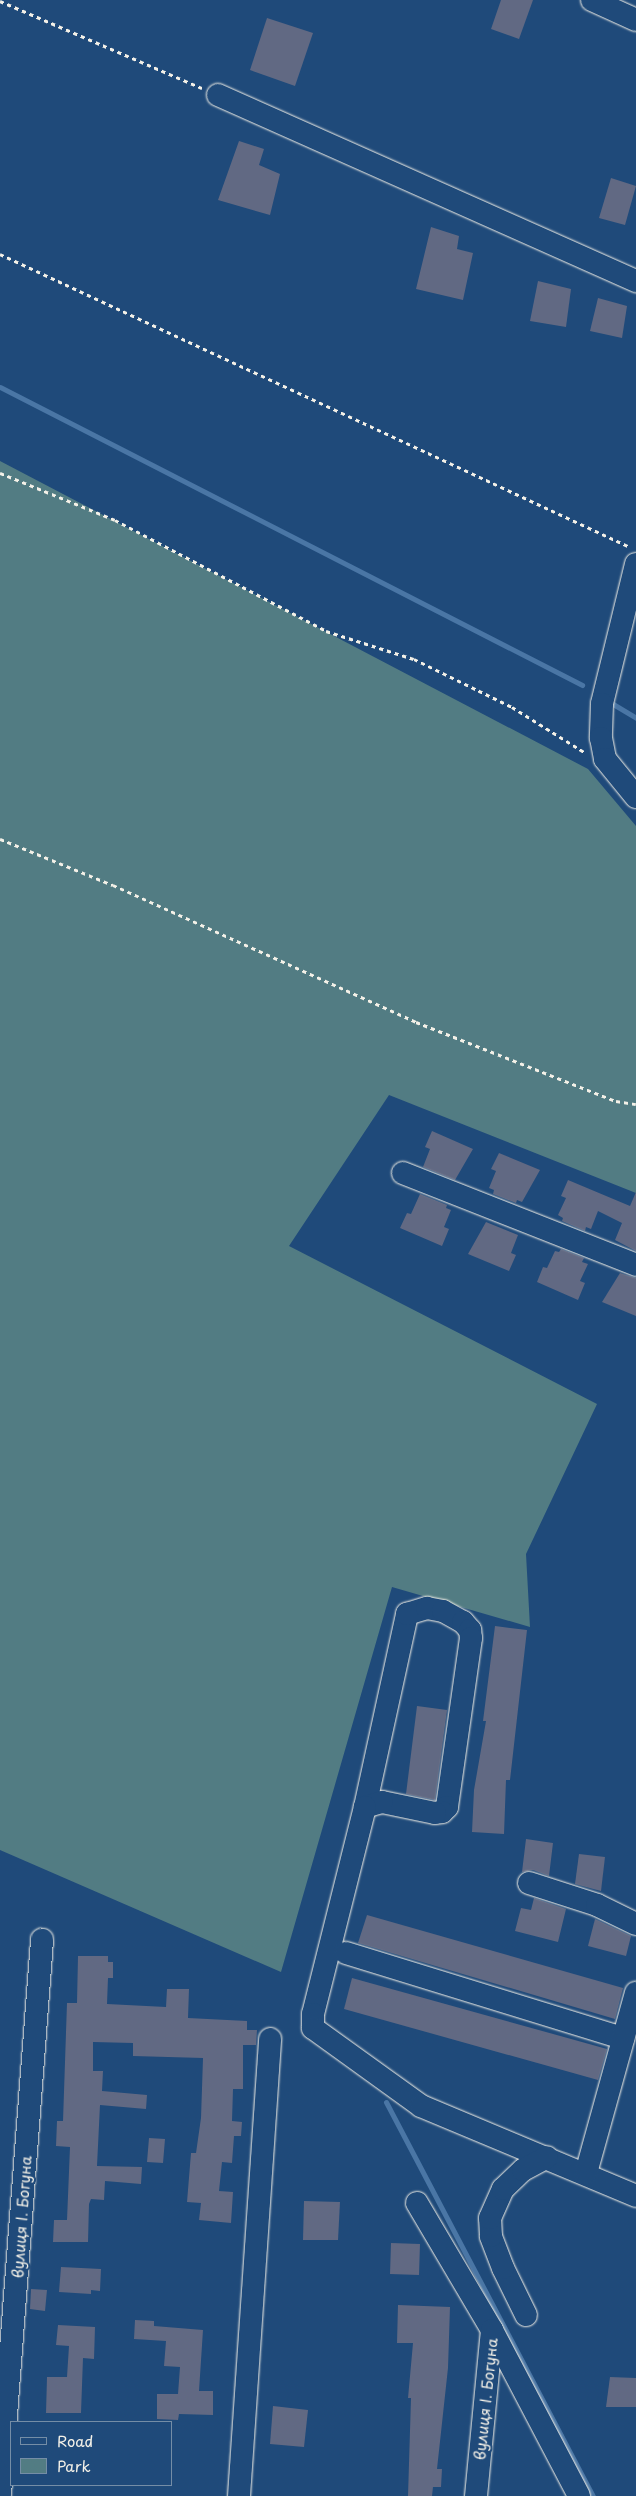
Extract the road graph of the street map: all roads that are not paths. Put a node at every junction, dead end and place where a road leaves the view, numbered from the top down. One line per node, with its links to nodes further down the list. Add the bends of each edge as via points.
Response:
1 (592, 0): 2 (street)
2 (636, 20)
3 (218, 95): 4 (street)
4 (636, 281)
5 (636, 564): 6 (street, via 602,704 601,738 605,758 615,775)
6 (636, 797)
7 (403, 1172): 8 (street)
8 (636, 1265)
9 (365, 1807): 9 (street, via 382,1802 435,1813 447,1807 471,1638 470,1630 463,1622 443,1611 427,1608 407,1614); 17 (street, via 313,2028 421,2106)
10 (529, 1884): 11 (street, via 597,1904)
11 (636, 1924)
12 (42, 1940): 23 (street, вулиця І. Богуна)
13 (346, 1953): 15 (street)
14 (636, 1993): 15 (street)
15 (623, 2038): 18 (street)
16 (270, 2039): 24 (street)
17 (547, 2157): 18 (street); 21 (street, via 523,2170 503,2189 490,2218 491,2236)
18 (586, 2173): 19 (street)
19 (636, 2196)
20 (417, 2203): 22 (street, вулиця І. Богуна)
21 (526, 2315)
22 (492, 2330): 25 (street, вулиця І. Богуна); 26 (street)
23 (0, 2494)
24 (239, 2496)
25 (476, 2496)
26 (579, 2496)

